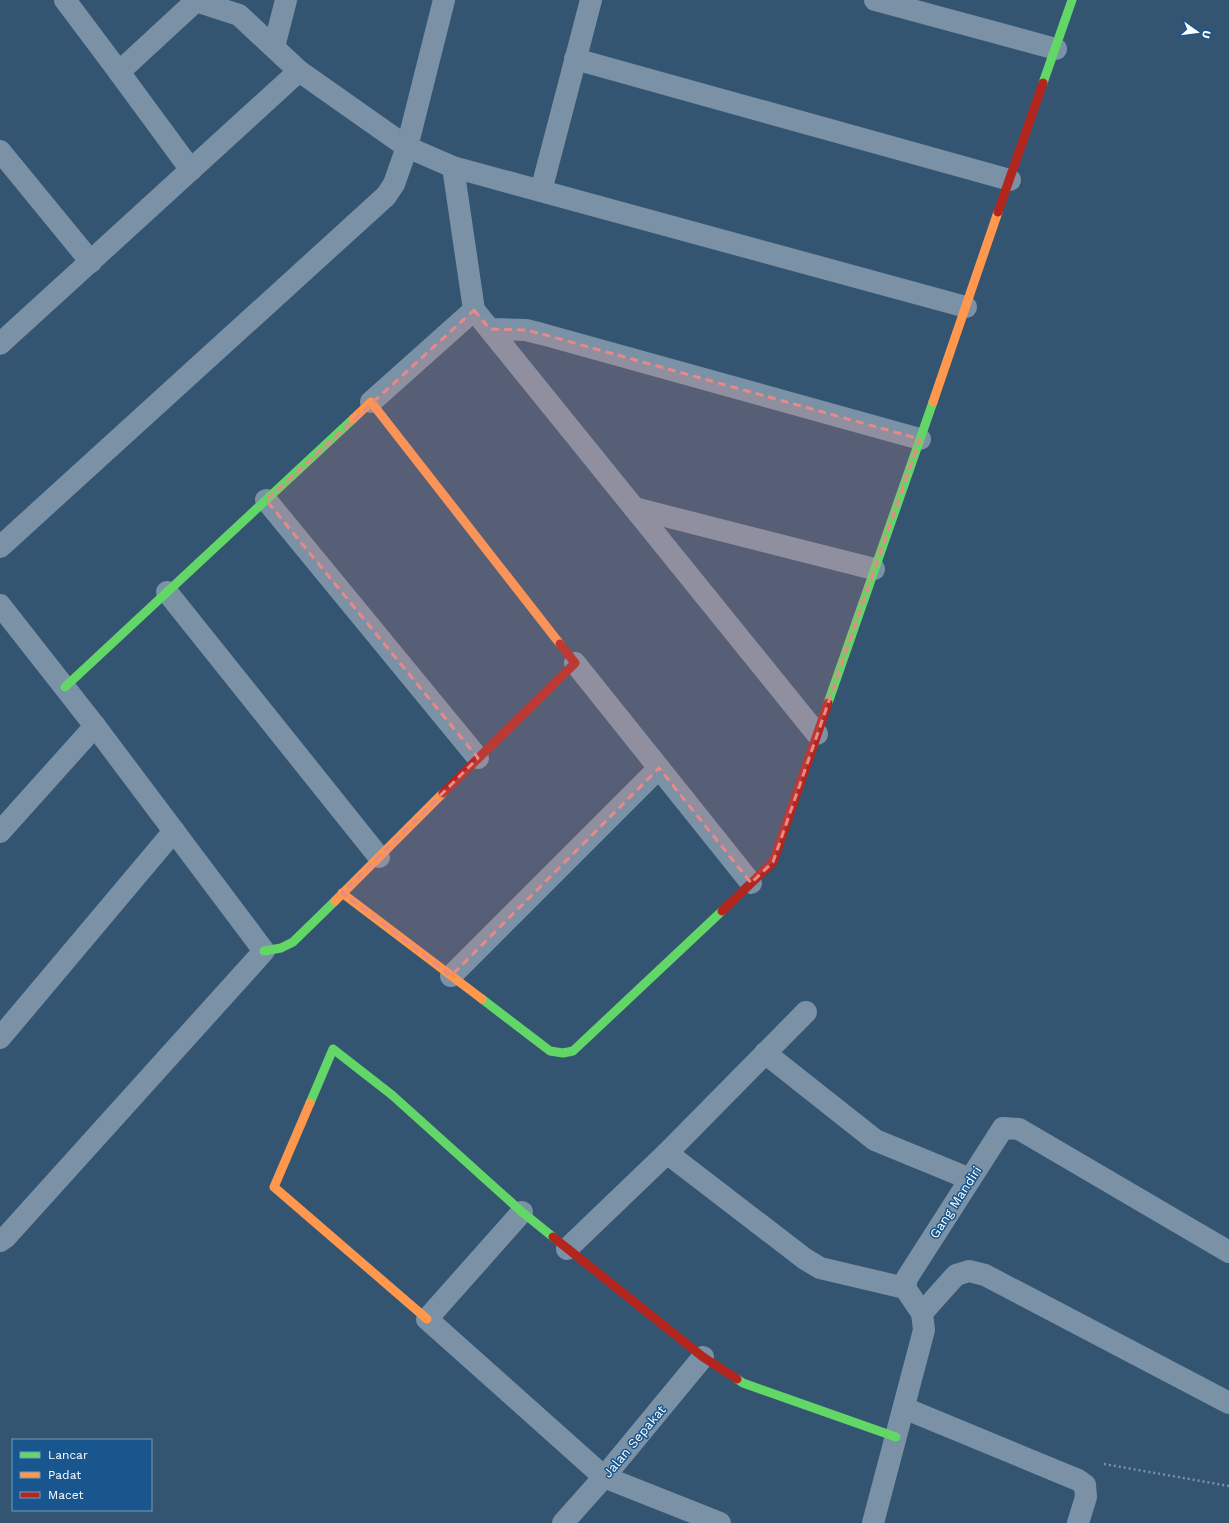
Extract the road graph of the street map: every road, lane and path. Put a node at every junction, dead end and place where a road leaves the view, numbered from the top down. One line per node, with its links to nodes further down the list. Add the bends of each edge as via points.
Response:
1 (65, 0): 12 (street)
2 (286, 0): 8 (street)
3 (444, 0): 13 (street)
4 (591, 0): 10 (street)
5 (875, 0): 9 (street)
6 (1072, 0): 9 (street)
7 (193, 1): 8 (street, via 239,15); 12 (street)
8 (274, 47): 11 (street)
9 (1056, 49): 17 (street)
10 (575, 59): 17 (street); 18 (street)
11 (299, 71): 13 (street); 16 (street)
12 (118, 72): 16 (street)
13 (407, 147): 15 (street); 28 (street, via 394,184 386,196)
14 (0, 151): 19 (street)
15 (453, 167): 18 (street); 21 (street)
16 (191, 170): 19 (street)
17 (1010, 180): 20 (street)
18 (541, 191): 20 (street)
19 (90, 262): 23 (street)
20 (966, 307): 25 (street)
21 (474, 310): 22 (street); 24 (street)
22 (490, 329): 25 (street, via 526,330 542,334); 27 (street)
23 (0, 344)
24 (371, 402): 26 (street); 32 (street)
25 (920, 439): 29 (street)
26 (266, 500): 30 (street); 36 (street)
27 (634, 508): 29 (street); 35 (street)
28 (0, 547)
29 (874, 569): 35 (street)
30 (167, 592): 33 (street); 40 (street)
31 (1, 610): 33 (street)
32 (575, 662): 36 (street); 37 (street)
33 (65, 687): 34 (street)
34 (95, 726): 38 (street); 39 (street)
35 (817, 734): 41 (street, via 773,862)
36 (478, 758): 40 (street)
37 (659, 768): 41 (street); 44 (street)
38 (174, 831): 43 (street); 46 (street)
39 (0, 832)
40 (379, 857): 42 (street)
41 (751, 884): 44 (street, via 573,1051 550,1051)
42 (342, 893): 43 (street, via 293,942 281,948); 44 (street)
43 (264, 951): 51 (street)
44 (451, 976)
45 (806, 1012): 47 (street)
46 (0, 1038)
47 (765, 1053): 48 (street); 49 (street, via 875,1140)
48 (667, 1153): 52 (street); 54 (street, via 820,1268)
49 (970, 1178): 53 (street, Gang Mandiri, via 1003,1128 1019,1129); 54 (street, Gang Mandiri, via 907,1278)
50 (522, 1212): 52 (street); 56 (street); 56 (street, via 392,1095 333,1050 274,1187)
51 (0, 1241)
52 (567, 1249): 57 (street)
53 (1229, 1252)
54 (905, 1288): 55 (street)
55 (922, 1313): 58 (street, via 956,1275 969,1271 985,1275); 59 (street, via 924,1330)
56 (427, 1319): 61 (street)
57 (703, 1358): 60 (street, via 743,1383); 61 (street, Jalan Sepakat)
58 (1229, 1403)
59 (904, 1408): 60 (street); 62 (street)
60 (896, 1436): 66 (street)
61 (604, 1477): 64 (street, Jalan Sepakat); 65 (street)
62 (1085, 1485): 63 (path, via 1103,1464); 67 (street, via 1086,1497)
63 (1229, 1486)
64 (563, 1523)
65 (720, 1523)
66 (873, 1523)
67 (1078, 1523)

